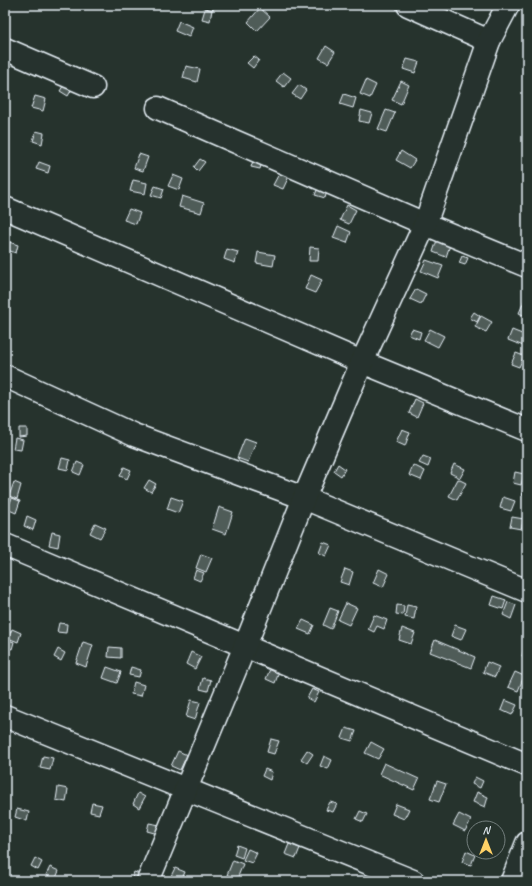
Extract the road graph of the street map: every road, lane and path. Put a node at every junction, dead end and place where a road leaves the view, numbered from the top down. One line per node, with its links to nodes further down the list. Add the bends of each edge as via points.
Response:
1 (408, 5): 3 (street)
2 (508, 5): 3 (street)
3 (489, 42): 8 (street)
4 (5, 49): 5 (street)
5 (93, 87)
6 (158, 108): 8 (street)
7 (5, 208): 10 (street)
8 (425, 224): 9 (street); 10 (street)
9 (527, 266)
10 (362, 362): 12 (street); 13 (street)
11 (5, 376): 13 (street, via 134,435)
12 (527, 430)
13 (304, 498): 15 (street); 16 (street)
14 (5, 545): 16 (street)
15 (527, 591)
16 (245, 646): 18 (street); 19 (street)
17 (5, 716): 19 (street)
18 (527, 765)
19 (186, 790): 21 (street); 22 (street)
20 (527, 843): 23 (street)
21 (148, 881)
22 (413, 881)
23 (512, 881)

